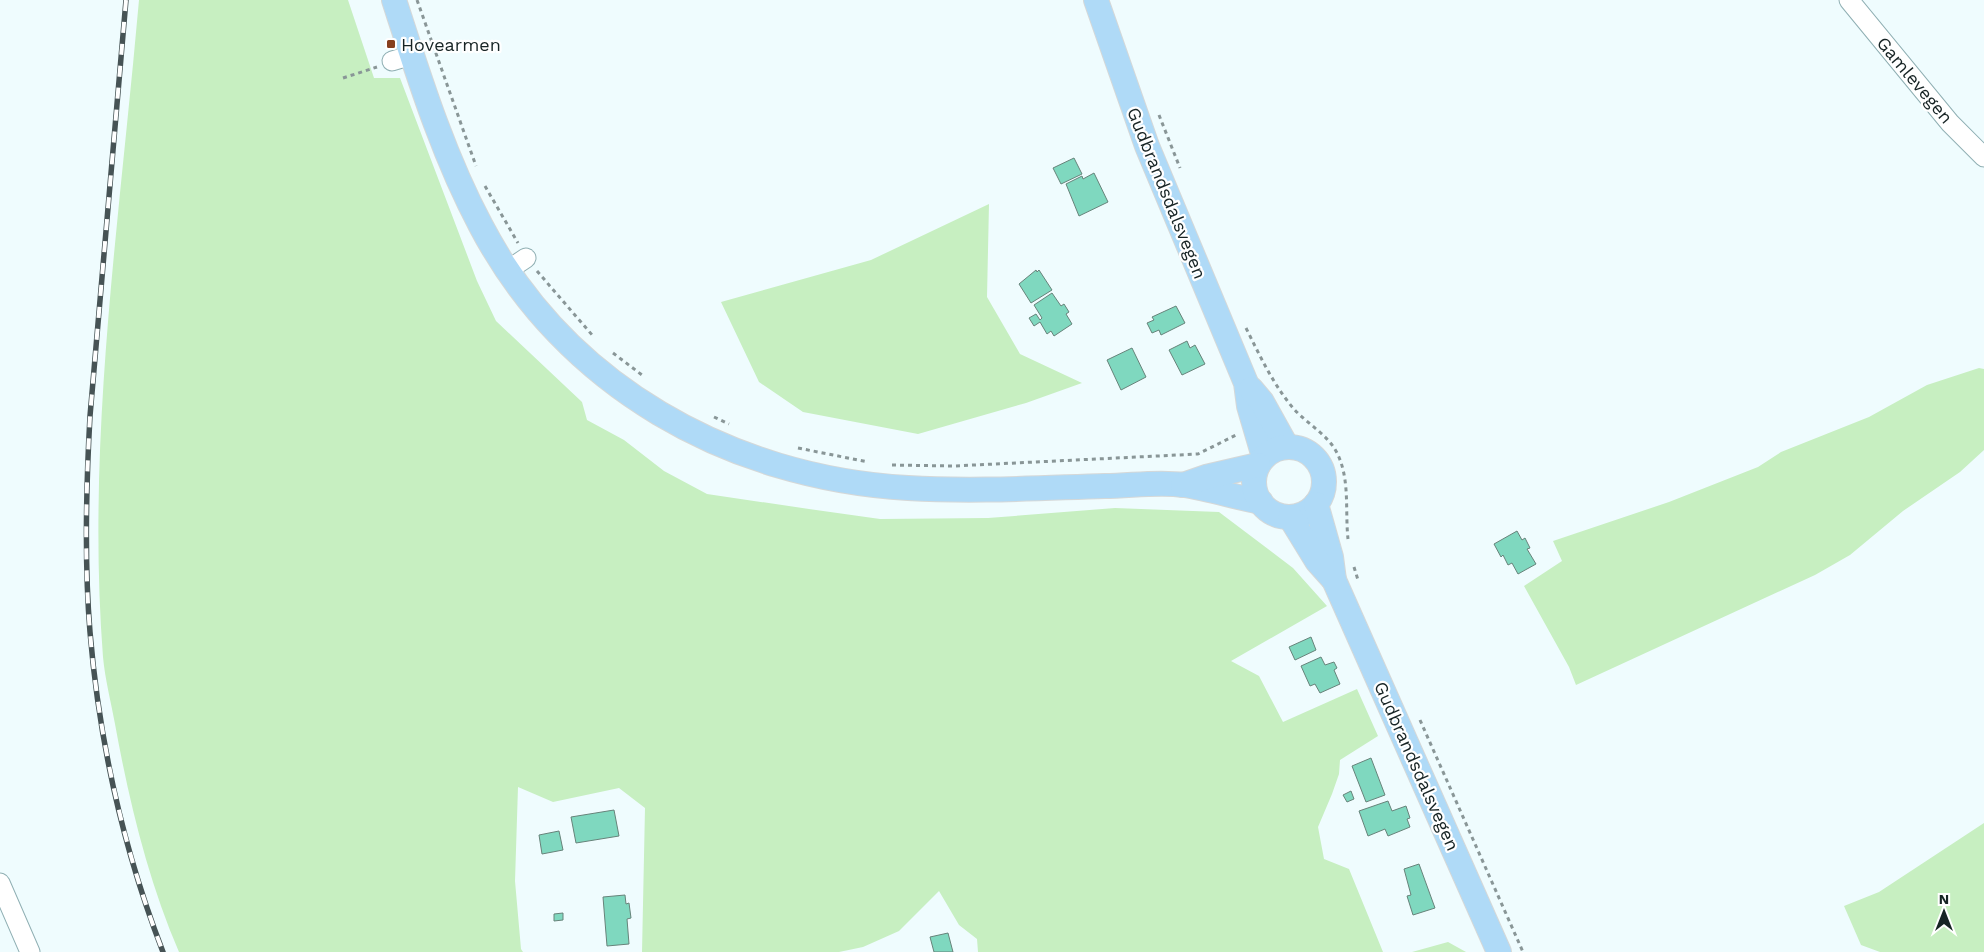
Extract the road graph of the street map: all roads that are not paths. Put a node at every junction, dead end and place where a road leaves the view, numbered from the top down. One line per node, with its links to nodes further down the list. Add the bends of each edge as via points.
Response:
1 (394, 0): 8 (main road, via 402,58 482,228 517,264 535,306 561,336 625,392 693,433 767,464 834,480 908,488)
2 (1096, 0): 5 (main road, Gudbrandsdalsvegen, via 1147,146)
3 (1849, 0): 4 (street, Gamlevegen, via 1950,123)
4 (1984, 157)
5 (1246, 383): 6 (main road, Gudbrandsdalsvegen, via 1262,402); 7 (main road, Gudbrandsdalsvegen)
6 (1287, 447): 7 (main road, via 1275,450); 10 (main road, via 1305,450 1318,462 1322,470 1323,491)
7 (1261, 461): 8 (main road); 9 (main road, via 1254,483)
8 (1183, 485): 9 (main road)
9 (1261, 502): 11 (main road, via 1274,513)
10 (1316, 504): 11 (main road, via 1304,514); 12 (main road, Gudbrandsdalsvegen)
11 (1290, 516): 12 (main road, Gudbrandsdalsvegen, via 1317,561)
12 (1334, 580): 15 (main road, Gudbrandsdalsvegen)
13 (0, 883): 14 (street)
14 (30, 952)
15 (1499, 952)

